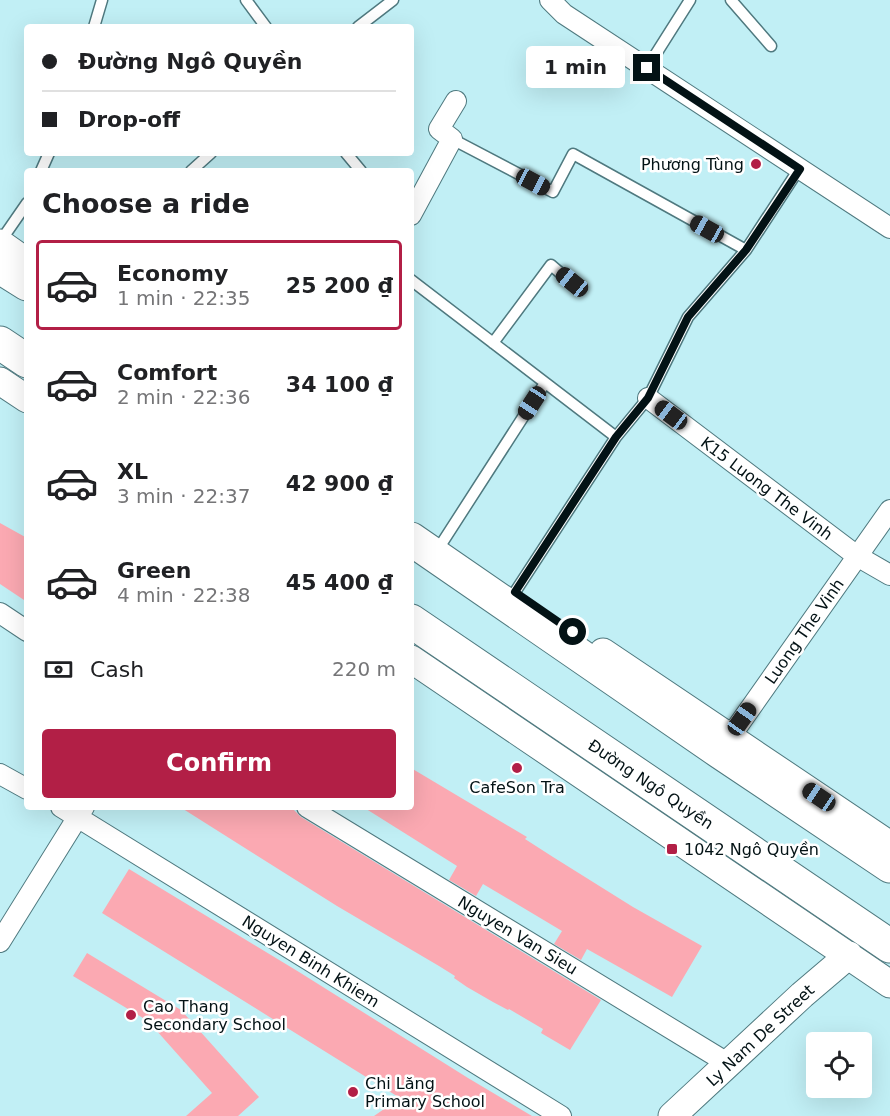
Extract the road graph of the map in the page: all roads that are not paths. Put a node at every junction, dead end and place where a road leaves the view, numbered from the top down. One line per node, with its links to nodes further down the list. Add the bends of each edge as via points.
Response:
1 (102, 0): 7 (lane)
2 (246, 0): 8 (lane)
3 (393, 0): 9 (lane)
4 (550, 0): 11 (street, via 564,14)
5 (689, 0): 11 (lane)
6 (731, 0): 10 (lane)
7 (95, 24)
8 (264, 24)
9 (362, 24)
10 (771, 46)
11 (647, 68): 18 (street)
12 (456, 101): 13 (street, via 439,129)
13 (453, 139): 20 (street); 23 (lane, via 553,192 573,154)
14 (208, 156): 16 (lane)
15 (348, 156): 17 (lane)
16 (194, 168)
17 (358, 168)
18 (800, 169): 21 (street); 23 (lane)
19 (24, 207): 22 (lane)
20 (414, 208)
21 (890, 228)
22 (0, 243): 24 (street)
23 (746, 250): 35 (lane, via 688,317)
24 (24, 260)
25 (0, 267): 26 (highway)
26 (24, 282)
27 (414, 282): 30 (lane)
28 (572, 282): 30 (lane, via 551,265)
29 (0, 343): 31 (highway)
30 (493, 343): 33 (lane)
31 (24, 359)
32 (0, 381): 34 (street)
33 (546, 383): 36 (lane); 39 (lane)
34 (24, 397)
35 (648, 398): 36 (lane); 40 (street, K15 Luong The Vinh)
36 (616, 437): 42 (lane)
37 (890, 510): 40 (street, Luong The Vinh)
38 (414, 526): 39 (street)
39 (427, 541): 42 (street); 47 (highway)
40 (857, 556): 41 (street, K15 Luong The Vinh); 47 (street, Luong The Vinh)
41 (890, 575)
42 (515, 592): 47 (street)
43 (0, 613): 45 (street)
44 (414, 623): 55 (highway, Đường Ngô Quyền)
45 (24, 629)
46 (414, 661): 56 (street)
47 (725, 744): 52 (street); 53 (highway)
48 (0, 774): 49 (street)
49 (24, 787)
50 (312, 810): 58 (street, Nguyen Van Sieu)
51 (82, 812): 54 (street); 59 (street, Nguyen Binh Khiem)
52 (890, 845)
53 (890, 866)
54 (0, 942)
55 (890, 946)
56 (849, 955): 57 (street); 58 (street, Ly Nam De Street)
57 (890, 984)
58 (729, 1064): 60 (street, Ly Nam De Street)
59 (561, 1116)
60 (672, 1116)

